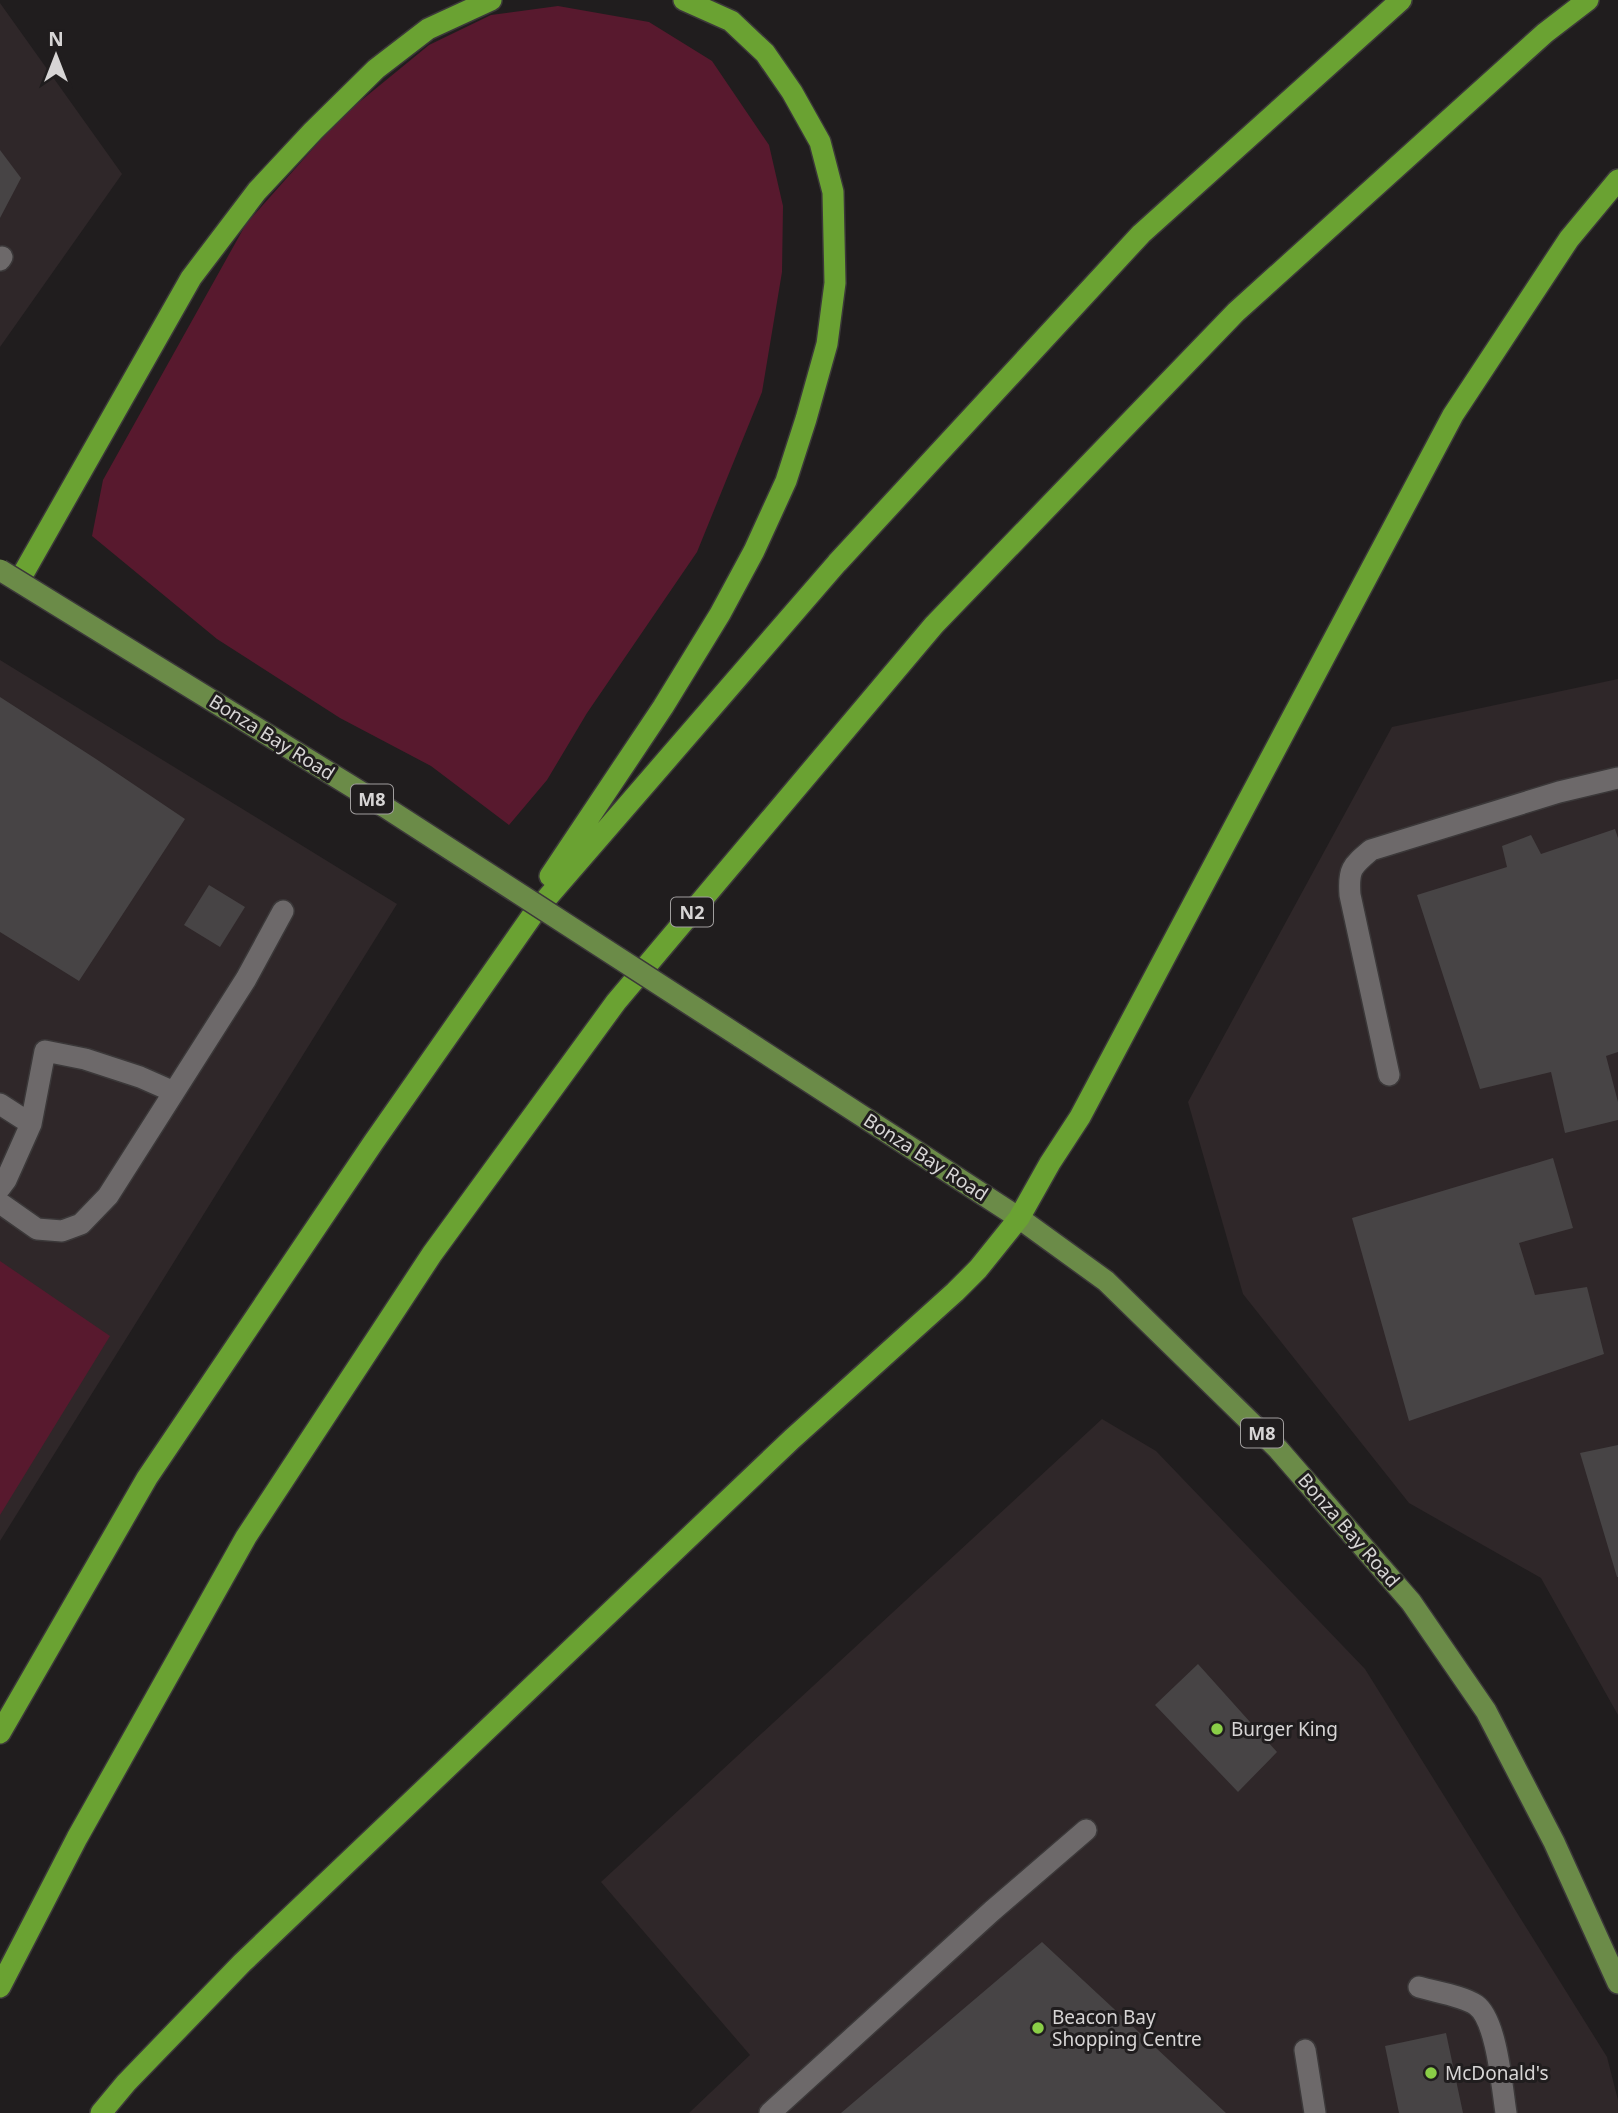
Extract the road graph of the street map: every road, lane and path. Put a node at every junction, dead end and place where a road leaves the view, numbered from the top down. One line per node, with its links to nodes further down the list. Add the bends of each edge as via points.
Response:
1 (491, 0): 6 (highway, via 428,29 376,69 257,191 191,278)
2 (684, 0): 13 (highway, via 731,21 765,52 820,142 833,192 835,283 823,357 786,481 720,614)
3 (1401, 0): 13 (highway, via 1141,234 837,563 534,913)
4 (1588, 0): 20 (highway, N2, via 1545,33 1227,321 934,625 616,1002 432,1254 246,1537 77,1838)
5 (1618, 180): 16 (highway, via 1569,239 1453,415 1101,1077)
6 (9, 576): 16 (main road, Bonza Bay Road / M8, bridge, via 385,807)
7 (1618, 778): 9 (lane, via 1371,850 1353,865 1350,895)
8 (283, 911): 10 (lane)
9 (1390, 1075)
10 (174, 1092): 12 (lane, via 85,1059 45,1051); 15 (lane, via 108,1196 81,1224 62,1231 37,1229)
11 (0, 1104): 12 (lane)
12 (31, 1124): 14 (lane)
13 (373, 1143): 17 (highway, via 147,1478)
14 (0, 1188)
15 (0, 1203)
16 (1019, 1217): 19 (main road, Bonza Bay Road / M8, via 1106,1281 1222,1393 1278,1449 1411,1602 1486,1712 1554,1842); 23 (highway, via 955,1292 792,1439 242,1963)
17 (0, 1733)
18 (1086, 1829): 24 (lane)
19 (1618, 1983)
20 (0, 1987)
21 (1419, 1987): 26 (lane, via 1475,2004 1483,2011 1491,2026)
22 (1305, 2050): 25 (lane)
23 (102, 2113)
24 (769, 2113)
25 (1315, 2113)
26 (1506, 2113)

